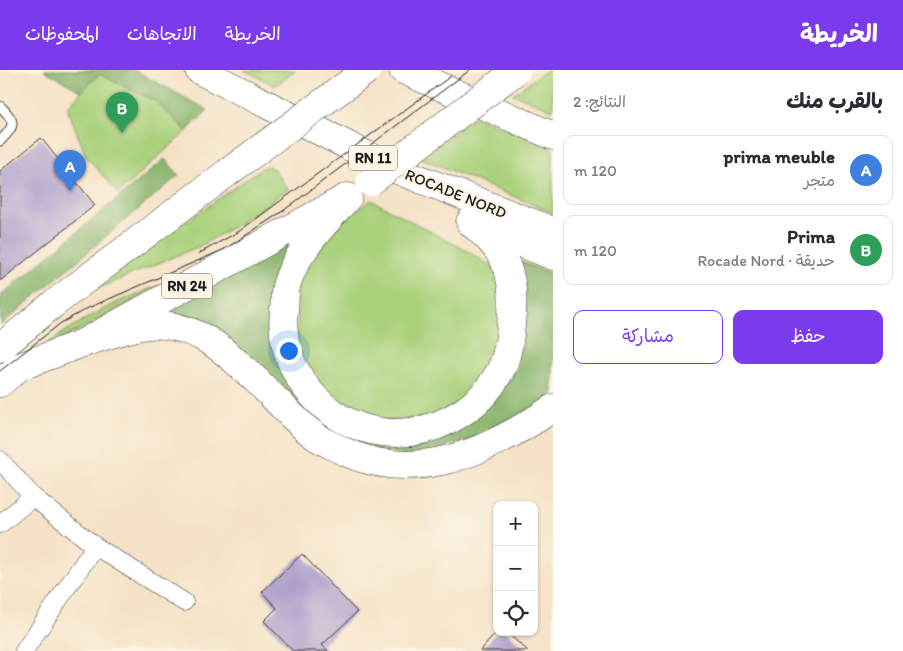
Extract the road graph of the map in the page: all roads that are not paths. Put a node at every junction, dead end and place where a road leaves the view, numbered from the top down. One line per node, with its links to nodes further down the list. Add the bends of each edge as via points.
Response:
1 (199, 70): 10 (main road, ROCADE NORD / RN 11)
2 (367, 70): 16 (main road, bridge, via 52,305)
3 (403, 70): 6 (main road)
4 (517, 70): 11 (main road, RN 24, bridge)
5 (0, 106): 9 (lane, via 13,123)
6 (503, 116): 7 (main road); 8 (main road)
7 (553, 129)
8 (553, 136)
9 (0, 141)
10 (398, 170): 12 (main road); 13 (main road, ROCADE NORD / RN 11)
11 (348, 197): 12 (main road, via 298,259 286,283 283,338 298,378 324,407 360,426 382,432 411,432 452,419 476,401 500,370 510,338 513,313 511,276 494,242); 15 (main road, RN 24)
12 (470, 222): 14 (main road)
13 (553, 232)
14 (553, 256)
15 (83, 343): 17 (main road, RN 24, via 19,367); 18 (main road, via 136,327 163,325 193,332 219,345 312,434 354,456 374,462 434,464 465,456 527,426)
16 (0, 348)
17 (0, 383)
18 (553, 408)
19 (0, 460): 20 (street)
20 (32, 497): 21 (street); 22 (street)
21 (0, 524)
22 (95, 546): 23 (street); 24 (street)
23 (184, 602)
24 (24, 651)

